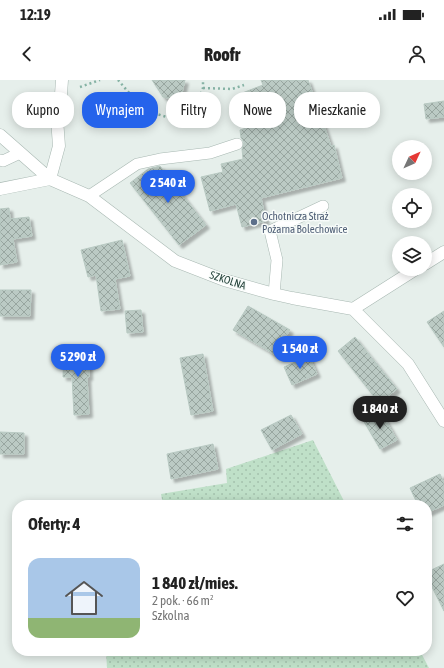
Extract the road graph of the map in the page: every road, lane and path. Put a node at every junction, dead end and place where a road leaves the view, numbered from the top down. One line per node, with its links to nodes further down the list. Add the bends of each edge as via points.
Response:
1 (62, 80): 12 (street, via 61,94 56,105 59,146)
2 (100, 80): 6 (path)
3 (118, 80): 7 (path, via 144,110 173,119 195,108)
4 (203, 80): 7 (path)
5 (244, 85): 7 (path, via 232,89)
6 (80, 88)
7 (203, 88)
8 (0, 135): 10 (street, SZKOLNA)
9 (238, 144): 14 (lane, via 210,152 160,158 137,164)
10 (20, 153): 11 (lane); 12 (street, SZKOLNA)
11 (0, 160)
12 (50, 179): 13 (street); 14 (street, SZKOLNA)
13 (0, 189)
14 (89, 196): 19 (street, SZKOLNA, via 175,261 224,280)
15 (323, 206): 19 (lane, via 270,231 277,260)
16 (444, 252): 17 (street)
17 (432, 260)
18 (405, 276): 20 (street)
19 (274, 294): 20 (street, SZKOLNA)
20 (353, 309): 21 (street, via 408,364)
21 (444, 421)

